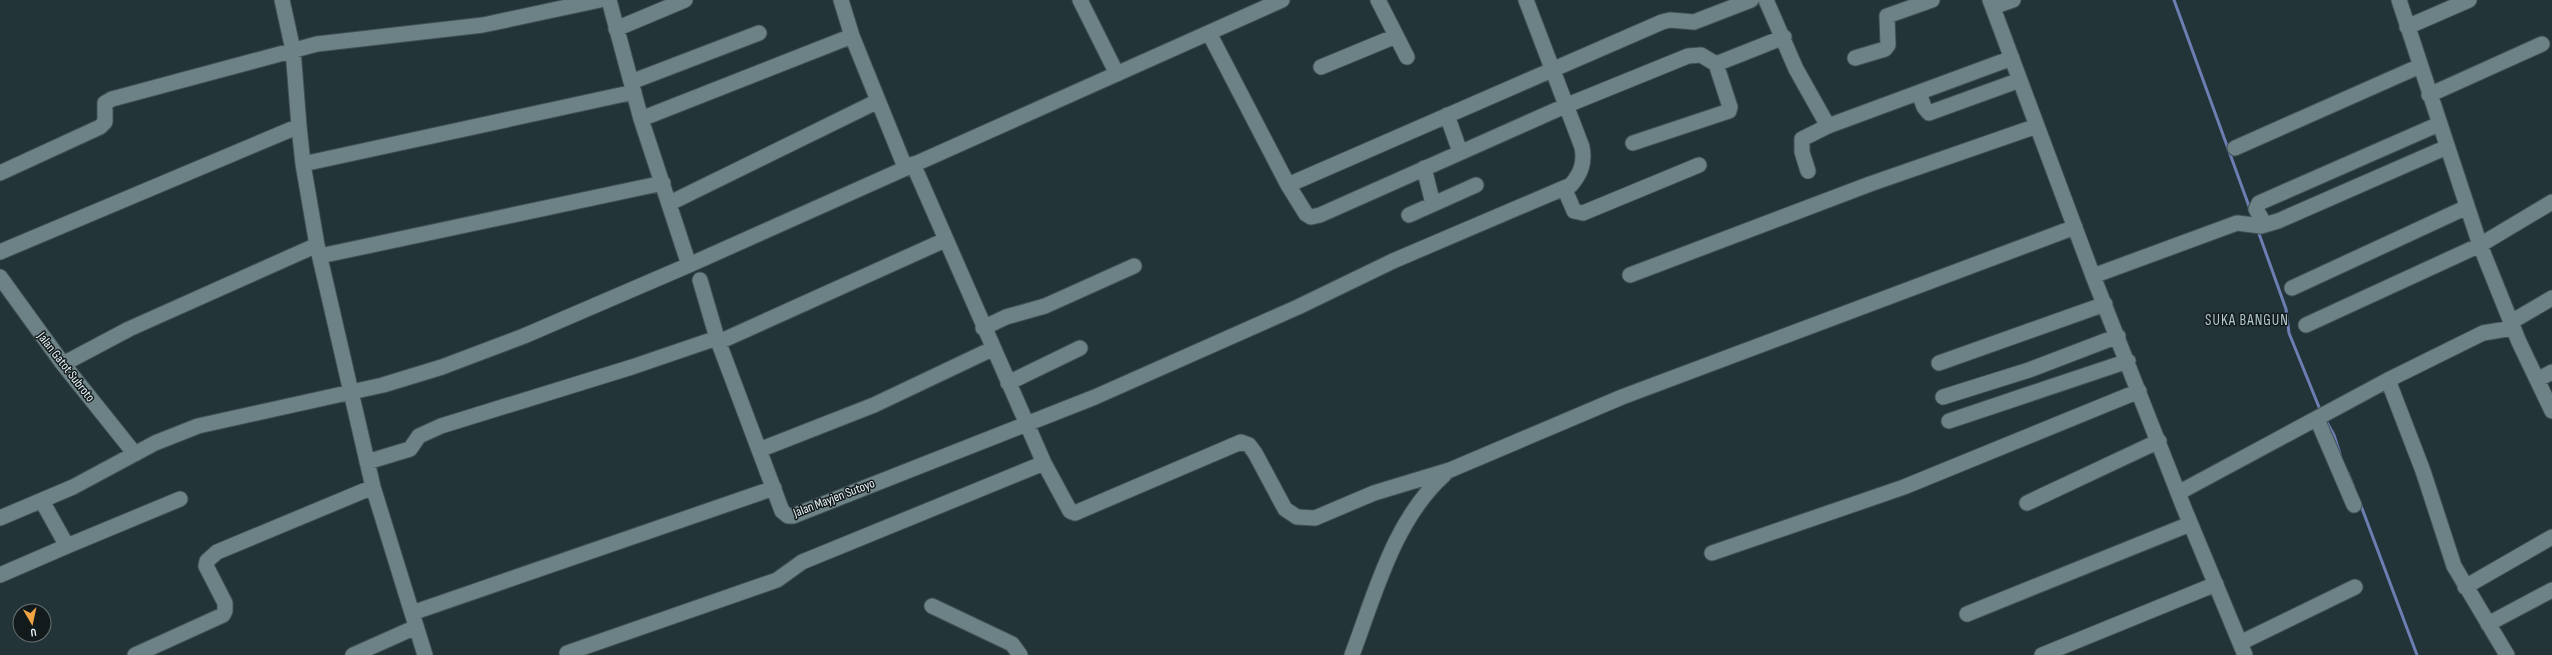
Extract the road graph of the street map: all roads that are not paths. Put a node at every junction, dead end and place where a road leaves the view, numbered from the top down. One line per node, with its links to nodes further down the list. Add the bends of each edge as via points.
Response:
1 (282, 0): 25 (street)
2 (600, 0): 25 (street, via 483,25 355,39)
3 (610, 0): 18 (street, Jalan Mayjen Sutoyo)
4 (685, 0): 18 (street)
5 (841, 0): 21 (street)
6 (1080, 0): 33 (street)
7 (1282, 0): 20 (street)
8 (1378, 0): 22 (street)
9 (1526, 0): 32 (street)
10 (1751, 0): 32 (street, via 1694,22 1662,22)
11 (1766, 0): 23 (street)
12 (1932, 0): 27 (street, via 1887,16 1888,45 1885,49)
13 (2013, 0): 16 (street)
14 (2399, 0): 17 (street)
15 (2469, 0): 17 (street)
16 (1992, 4): 28 (street)
17 (2407, 27): 30 (street)
18 (616, 29): 35 (street, Jalan Mayjen Sutoyo)
19 (759, 33): 35 (street)
20 (1209, 33): 33 (street); 57 (street)
21 (852, 36): 38 (street); 41 (street)
22 (1396, 36): 26 (street); 31 (street)
23 (1784, 37): 29 (street); 44 (street, via 1796,69)
24 (2542, 44): 37 (street)
25 (293, 50): 43 (street); 55 (street, via 108,101 103,107 105,122 100,127)
26 (1407, 57)
27 (1855, 58)
28 (2012, 58): 34 (street); 36 (street, via 1953,78)
29 (1716, 64): 39 (street, via 1701,55 1688,56); 46 (street, via 1730,106 1729,112)
30 (2420, 66): 37 (street); 48 (street)
31 (1321, 67)
32 (1551, 69): 39 (street); 40 (street)
33 (1117, 74): 52 (street)
34 (2020, 80): 36 (street, via 1929,113); 45 (street)
35 (632, 87): 41 (street, Jalan Mayjen Sutoyo); 50 (street)
36 (1919, 93): 44 (street)
37 (2429, 95): 42 (street)
38 (878, 101): 52 (street); 61 (street)
39 (1565, 106): 49 (street); 59 (street, via 1584,158 1576,179)
40 (1447, 115): 49 (street); 57 (street)
41 (641, 119): 56 (street, Jalan Mayjen Sutoyo)
42 (2439, 124): 47 (street); 65 (street, via 2259,203 2256,209)
43 (299, 126): 50 (street); 70 (street)
44 (1828, 126): 54 (street, via 1802,139 1802,152)
45 (2037, 126): 66 (street); 73 (street, via 1870,184)
46 (1633, 143)
47 (2447, 147): 63 (street); 65 (street, via 2295,215)
48 (2235, 148)
49 (1460, 152): 53 (street)
50 (303, 164): 69 (street)
51 (1699, 165): 59 (street, via 1583,213 1574,211)
52 (909, 166): 67 (street); 72 (street)
53 (1424, 168): 57 (street, via 1316,216 1306,214); 62 (street)
54 (1808, 171)
55 (0, 173)
56 (663, 183): 61 (street, Jalan Mayjen Sutoyo); 69 (street)
57 (1288, 185)
58 (1476, 185): 62 (street)
59 (1565, 190): 99 (street, Jalan Mayjen Sutoyo, via 1393,261 1102,394)
60 (2552, 202): 68 (street)
61 (670, 203): 72 (street, Jalan Mayjen Sutoyo)
62 (1433, 204): 64 (street)
63 (2467, 207): 68 (street); 76 (street)
64 (1409, 215)
65 (2263, 226): 74 (street, via 2243,222)
66 (2075, 227): 74 (street); 105 (street, via 1622,397)
67 (945, 240): 81 (street); 83 (street)
68 (2480, 245): 79 (street); 80 (street)
69 (318, 251): 88 (street, via 136,326); 94 (street)
70 (0, 252)
71 (1134, 266): 81 (street, via 1045,306 1006,317)
72 (696, 271): 83 (street, Jalan Mayjen Sutoyo); 94 (street, via 442,367)
73 (1630, 275)
74 (2093, 276): 78 (street)
75 (0, 277): 88 (street, Jalan Gatot Subroto)
76 (2292, 288)
77 (2552, 298): 80 (street)
78 (2105, 304): 82 (street); 87 (street)
79 (2306, 325)
80 (2512, 325): 90 (street, via 2483,333); 91 (street)
81 (983, 328): 85 (street)
82 (2118, 336): 86 (street); 95 (street, via 2029,370)
83 (718, 340): 101 (street, Jalan Mayjen Sutoyo); 103 (street, via 441,426 422,433 410,449)
84 (1080, 348): 92 (street)
85 (992, 349): 92 (street); 101 (street, via 874,405)
86 (2128, 361): 93 (street); 98 (street)
87 (1939, 363)
88 (63, 364): 102 (street, Jalan Gatot Subroto)
89 (2552, 372): 91 (street)
90 (2388, 380): 97 (street); 121 (street, via 2423,471 2449,553)
91 (2537, 380): 96 (street)
92 (1008, 383): 99 (street)
93 (2139, 391): 100 (street); 117 (street, via 1904,487)
94 (353, 394): 102 (street, via 198,426); 103 (street)
95 (1943, 396)
96 (2552, 411)
97 (2321, 417): 108 (street); 112 (street)
98 (1949, 421)
99 (1026, 423): 104 (street); 107 (street, Jalan Mayjen Sutoyo, via 794,516 788,516 782,511)
100 (2159, 441): 108 (street); 111 (street)
101 (759, 450): 107 (street, Jalan Mayjen Sutoyo)
102 (135, 454): 110 (street)
103 (367, 462): 106 (street)
104 (1044, 463): 105 (street, via 1070,510 1075,513 1091,509 1236,443 1244,443 1255,453 1285,509 1297,517 1306,519 1330,513 1374,493); 128 (street, via 802,562 777,580)
105 (1450, 470): 133 (street, via 1432,486 1415,508 1400,535)
106 (373, 487): 125 (street); 129 (street, via 217,552 207,561 206,566 225,603 223,615)
107 (774, 488): 125 (street)
108 (2178, 493): 114 (street)
109 (180, 499): 116 (street)
110 (42, 501): 113 (street); 116 (street)
111 (2027, 503)
112 (2354, 506)
113 (0, 518)
114 (2190, 524): 119 (street); 124 (street)
115 (2552, 537): 121 (street)
116 (67, 546): 118 (street)
117 (1712, 553)
118 (0, 575)
119 (2216, 584): 127 (street); 134 (street)
120 (2355, 587): 127 (street)
121 (2465, 587): 126 (street)
122 (2552, 590): 126 (street)
123 (932, 606): 132 (street, via 1012,644)
124 (1967, 614)
125 (414, 620): 130 (street); 131 (street)
126 (2488, 624): 135 (street)
127 (2243, 649)
128 (567, 653)
129 (135, 655)
130 (353, 655)
131 (425, 655)
132 (1020, 655)
133 (1352, 655)
134 (2042, 655)
135 (2507, 655)

